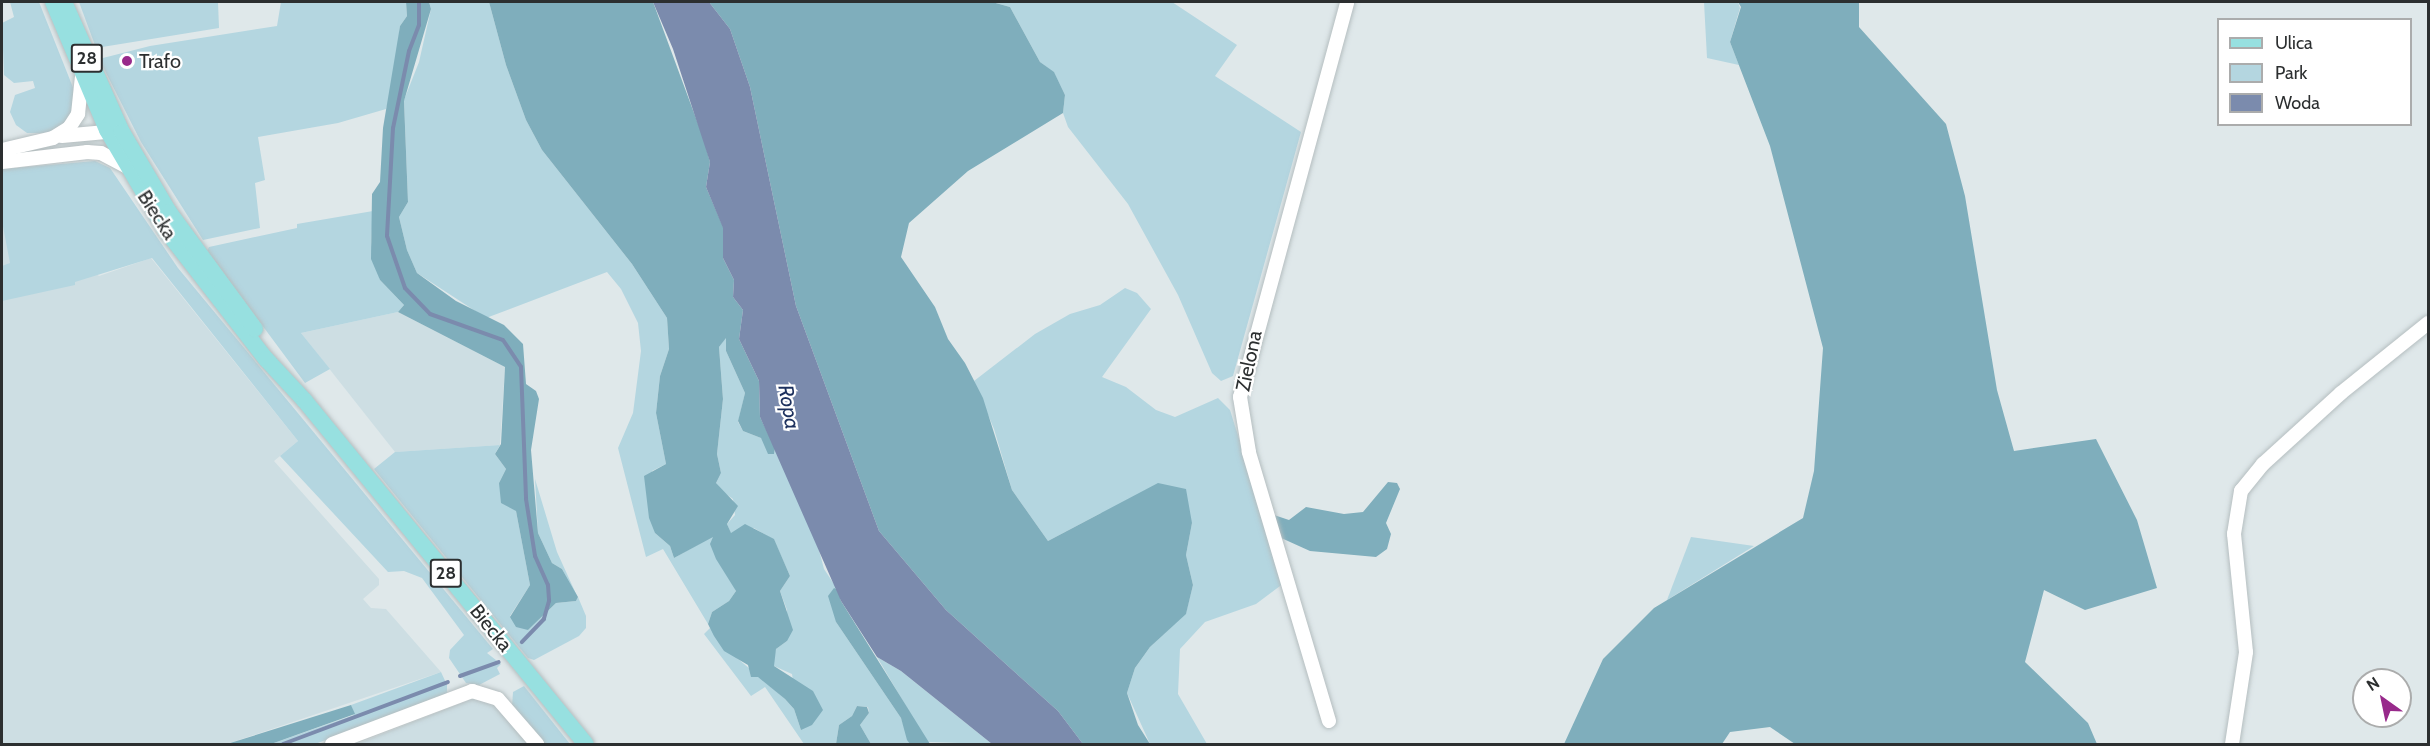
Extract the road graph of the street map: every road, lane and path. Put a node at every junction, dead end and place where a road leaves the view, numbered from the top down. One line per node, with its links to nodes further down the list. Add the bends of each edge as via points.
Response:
1 (53, 2): 4 (main road, Biecka / 28)
2 (64, 2): 5 (main road, Biecka / 28, via 113,112)
3 (1347, 2): 13 (street, Zielona, via 1240,397 1249,452)
4 (82, 78): 5 (main road, Biecka / 28); 6 (street, via 78,114 69,128)
5 (114, 131): 6 (street); 8 (street); 10 (main road, Biecka / 28); 12 (main road, Biecka / 28)
6 (53, 138): 7 (street)
7 (2, 150)
8 (87, 152): 9 (street); 10 (street, via 101,153)
9 (2, 162)
10 (127, 167): 12 (main road, Biecka / 28, via 165,229 212,292)
11 (2428, 323): 17 (street, via 2341,393 2263,464 2241,491 2234,534 2246,652)
12 (305, 401): 16 (main road, Biecka / 28)
13 (1329, 721)
14 (332, 744): 15 (street, via 472,691 498,699)
15 (537, 744)
16 (586, 744)
17 (2232, 744)

